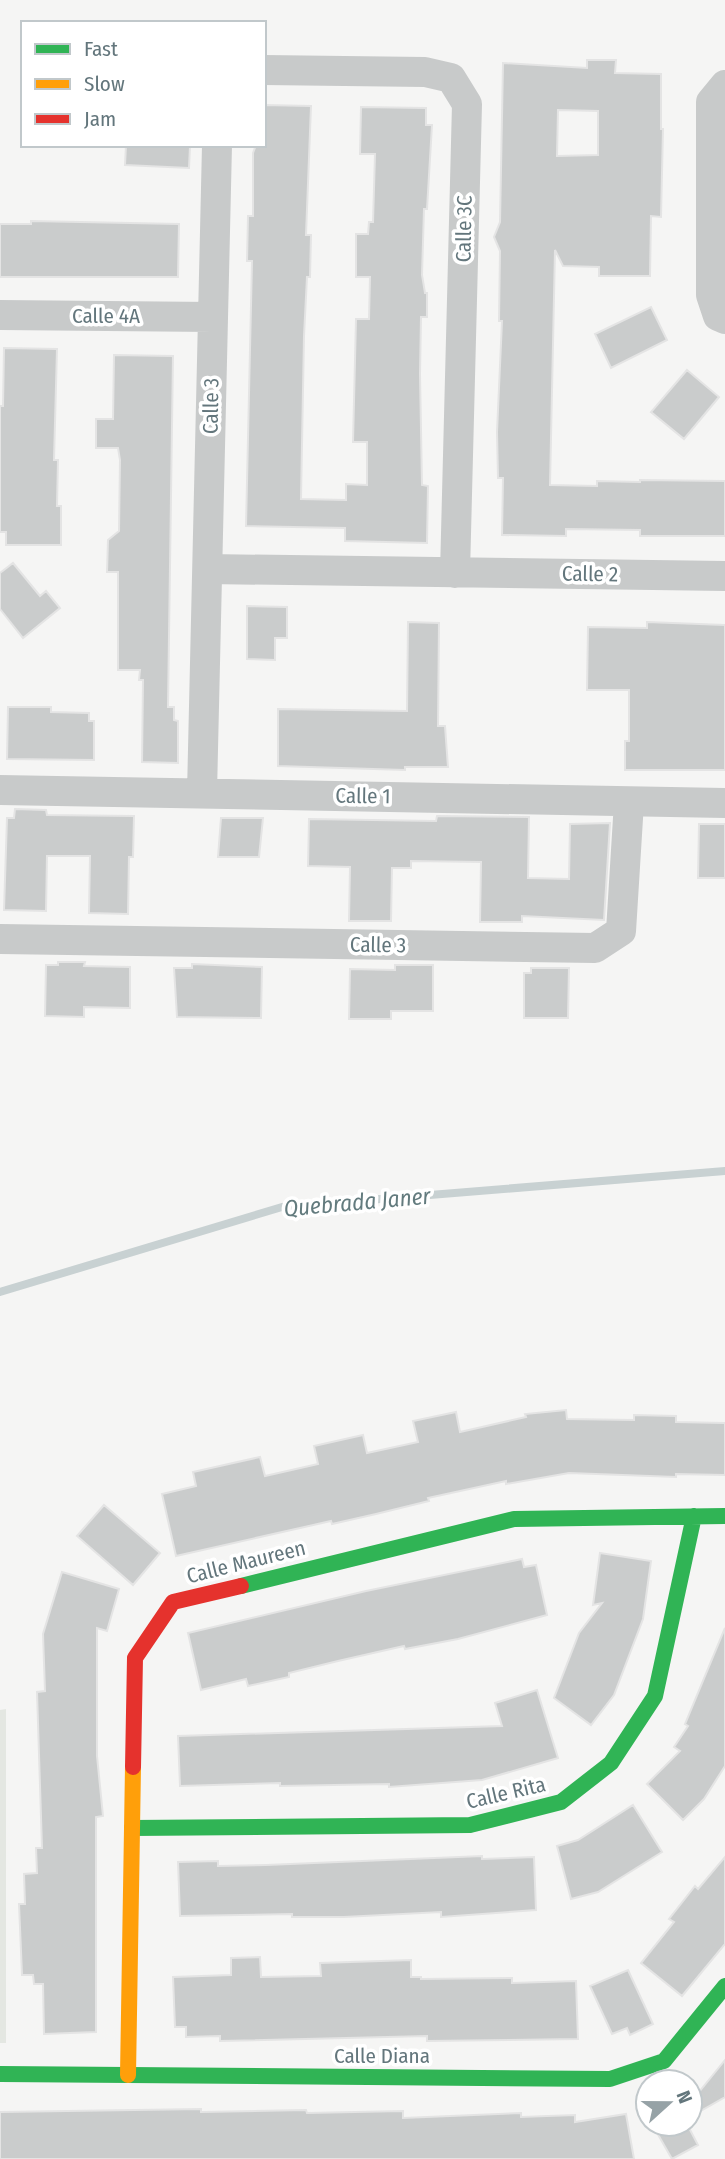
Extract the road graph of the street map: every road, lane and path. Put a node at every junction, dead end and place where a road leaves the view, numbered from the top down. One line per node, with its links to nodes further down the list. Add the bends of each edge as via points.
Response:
1 (266, 70): 8 (street, Calle 3C, via 425,72 451,78 467,104)
2 (725, 85): 6 (street, via 711,102 711,295 718,316)
3 (217, 147): 5 (street, Calle 3)
4 (0, 315): 5 (street, Calle 4A)
5 (213, 317): 7 (street, Calle 3)
6 (725, 319)
7 (208, 569): 8 (street, Calle 2); 11 (street, Calle 3)
8 (456, 573): 9 (street, Calle 2)
9 (725, 576)
10 (0, 790): 11 (street, Calle 1)
11 (202, 793): 12 (street, Calle 1)
12 (629, 802): 13 (street, Calle 1); 14 (street, Calle 3, via 621,931 595,948)
13 (725, 803)
14 (0, 939)
15 (694, 1516): 16 (street, Calle Maureen); 17 (street, Calle Rita, via 655,1696 611,1763 561,1802 470,1825); 17 (street, Calle Maureen, via 514,1519 173,1602 135,1658)
16 (725, 1516)
17 (132, 1828): 20 (street, Calle Maureen)
18 (725, 1986): 20 (street, Calle Diana, via 664,2061 611,2079)
19 (0, 2074): 20 (street, Calle Diana)
20 (128, 2075)

